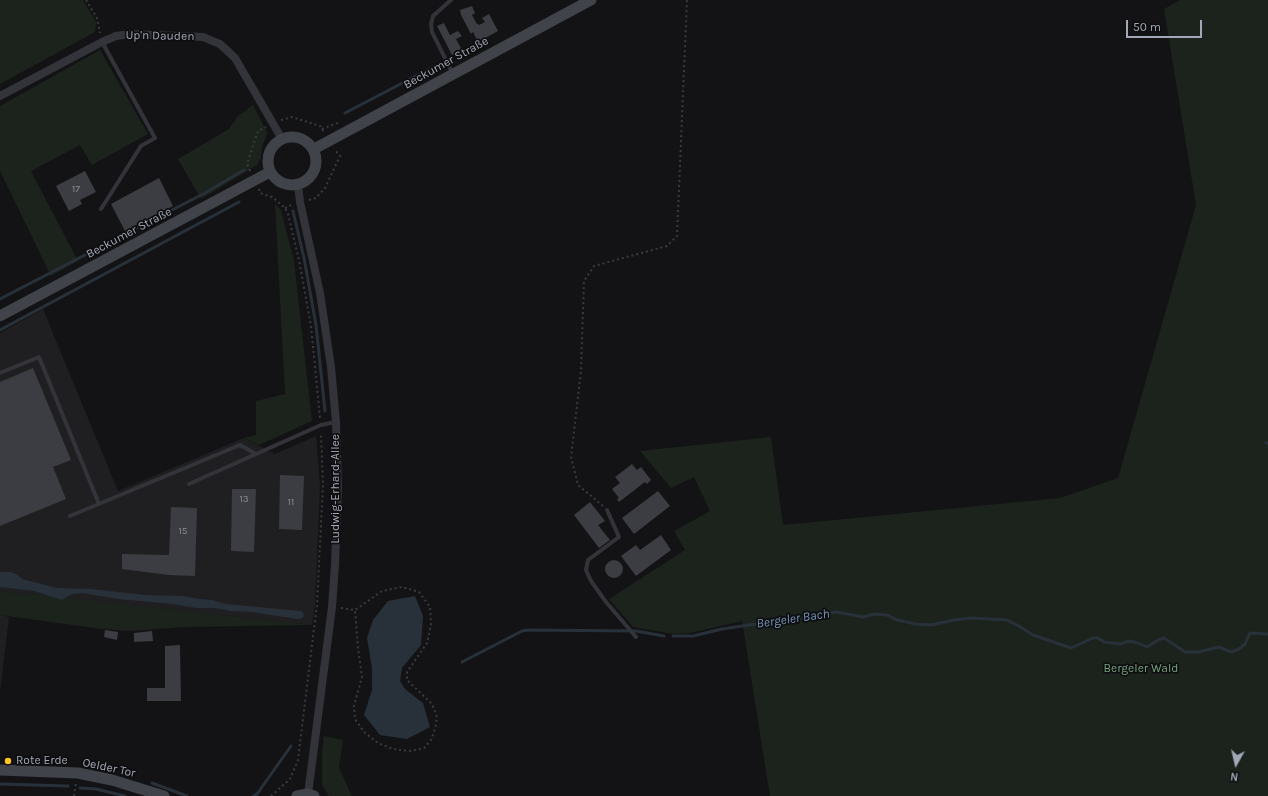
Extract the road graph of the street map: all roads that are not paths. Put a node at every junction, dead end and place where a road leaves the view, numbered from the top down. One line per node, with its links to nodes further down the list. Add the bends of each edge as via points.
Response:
1 (452, 0): 4 (lane, via 433,16 431,24 432,32)
2 (591, 0): 4 (main road, Beckumer Straße)
3 (102, 42): 5 (street, Up'n Dauden); 6 (street, Up'n Dauden, via 116,36 131,34 203,37 220,44 235,58); 10 (lane, via 155,138 141,146)
4 (453, 74): 7 (main road, Beckumer Straße)
5 (0, 96)
6 (282, 139): 7 (main road, via 300,137); 8 (main road, via 270,149)
7 (314, 150): 9 (main road, via 317,158 316,167 306,181)
8 (270, 172): 9 (main road, via 282,183); 11 (main road, Beckumer Straße)
9 (298, 185): 13 (street, Ludwig-Erhard-Allee, via 321,301)
10 (101, 209)
11 (0, 316)
12 (0, 374): 16 (lane, via 39,357)
13 (336, 422): 14 (lane, via 321,425); 21 (street, Ludwig-Erhard-Allee, via 338,486 335,565)
14 (256, 454): 15 (lane); 16 (lane, via 240,445)
15 (189, 484)
16 (99, 504): 18 (lane)
17 (607, 510): 19 (lane, via 619,537 588,560 586,570 606,602)
18 (70, 516)
19 (636, 637)
20 (0, 770): 22 (main road, Oelder Tor, via 78,774 112,780)
21 (311, 795): 23 (main road)
22 (164, 796)
23 (297, 796)

